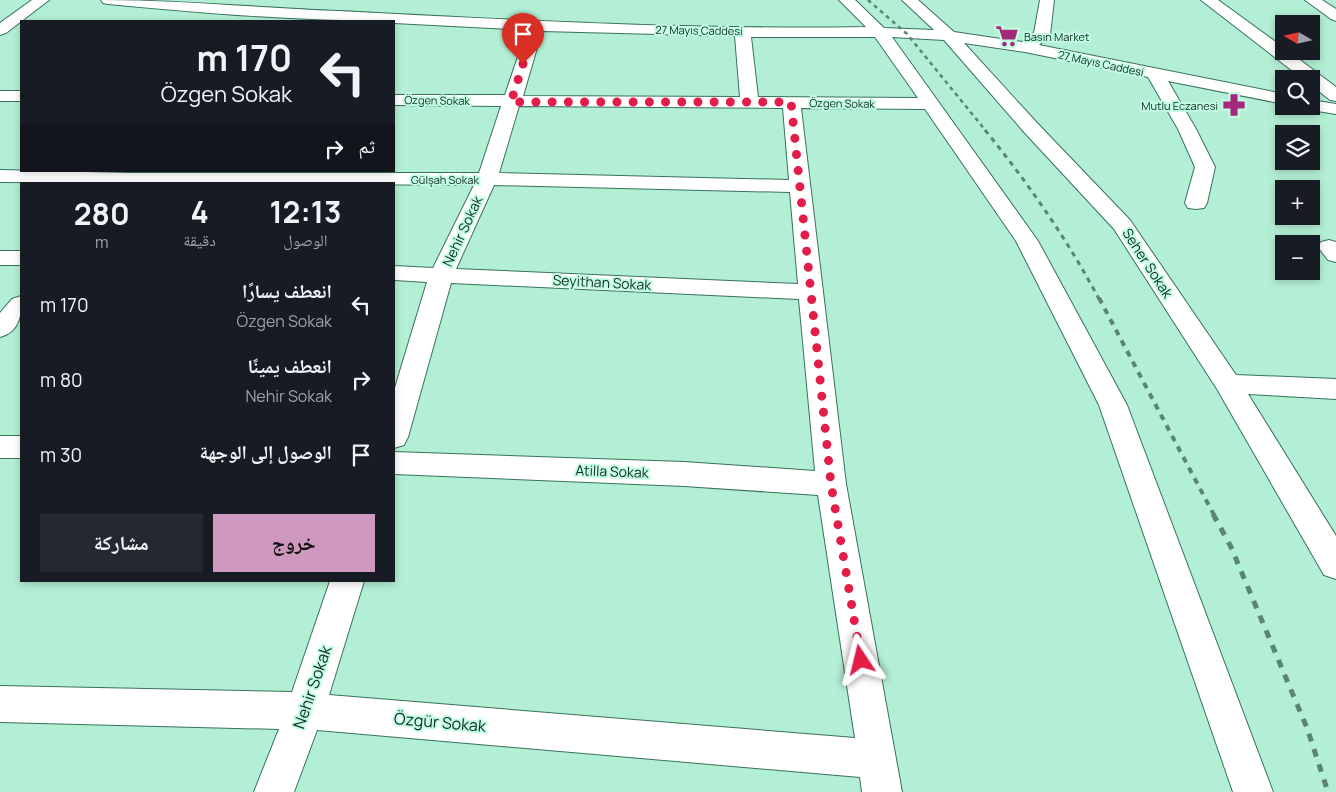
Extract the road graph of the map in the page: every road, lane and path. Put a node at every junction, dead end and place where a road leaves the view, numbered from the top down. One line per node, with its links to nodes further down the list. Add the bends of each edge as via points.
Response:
1 (42, 0): 13 (street)
2 (108, 0): 9 (street, 27 Mayıs Caddesi)
3 (231, 0): 9 (street)
4 (846, 0): 15 (street)
5 (909, 0): 16 (street, Seher Sokak)
6 (1047, 0): 17 (street, via 1042,35)
7 (1208, 0): 28 (street, via 1266,42)
8 (1312, 0): 10 (street)
9 (219, 10): 11 (street, 27 Mayıs Caddesi)
10 (1336, 16)
11 (266, 17): 12 (street, 27 Mayıs Caddesi, via 442,14)
12 (536, 26): 14 (street, 27 Mayıs Caddesi); 23 (street, Nehir Sokak)
13 (0, 30)
14 (743, 31): 15 (street, 27 Mayıs Caddesi); 24 (street)
15 (880, 32): 16 (street, 27 Mayıs Caddesi); 26 (street)
16 (949, 36): 17 (street, 27 Mayıs Caddesi); 41 (street, Seher Sokak, via 1122,224)
17 (1025, 46): 18 (street, 27 Mayıs Caddesi)
18 (1155, 74): 21 (street, 27 Mayıs Caddesi); 33 (street, via 1188,129 1205,167)
19 (0, 96): 20 (street)
20 (20, 96)
21 (1275, 97)
22 (395, 100): 23 (street, Özgen Sokak)
23 (511, 102): 24 (street, Özgen Sokak); 31 (street, Nehir Sokak)
24 (749, 102): 25 (street, Özgen Sokak)
25 (791, 102): 26 (street, Özgen Sokak); 32 (street)
26 (931, 104): 54 (street, via 1027,241 1113,405)
27 (1320, 106): 28 (street)
28 (1336, 107)
29 (0, 176): 30 (street, Gülşah Sokak)
30 (129, 178): 31 (street, Gülşah Sokak)
31 (487, 179): 32 (street, Gülşah Sokak); 37 (street, Nehir Sokak)
32 (799, 186): 38 (street)
33 (1196, 203)
34 (0, 258): 35 (street)
35 (20, 258)
36 (395, 273): 37 (street, Seyithan Sokak)
37 (441, 275): 38 (street, Seyithan Sokak); 43 (street, Nehir Sokak)
38 (810, 292): 47 (street)
39 (20, 305): 40 (street)
40 (0, 329)
41 (1228, 384): 42 (street); 48 (street, Seher Sokak)
42 (1336, 389)
43 (395, 434)
44 (0, 447): 45 (street)
45 (20, 447)
46 (395, 463): 47 (street, Atilla Sokak, via 684,474)
47 (831, 484): 52 (street)
48 (1336, 565)
49 (348, 582): 51 (street, Nehir Sokak)
50 (0, 704): 51 (street, Özgür Sokak)
51 (305, 711): 52 (street, Özgür Sokak); 53 (street, Nehir Sokak)
52 (880, 775)
53 (274, 792)
54 (1254, 792)

